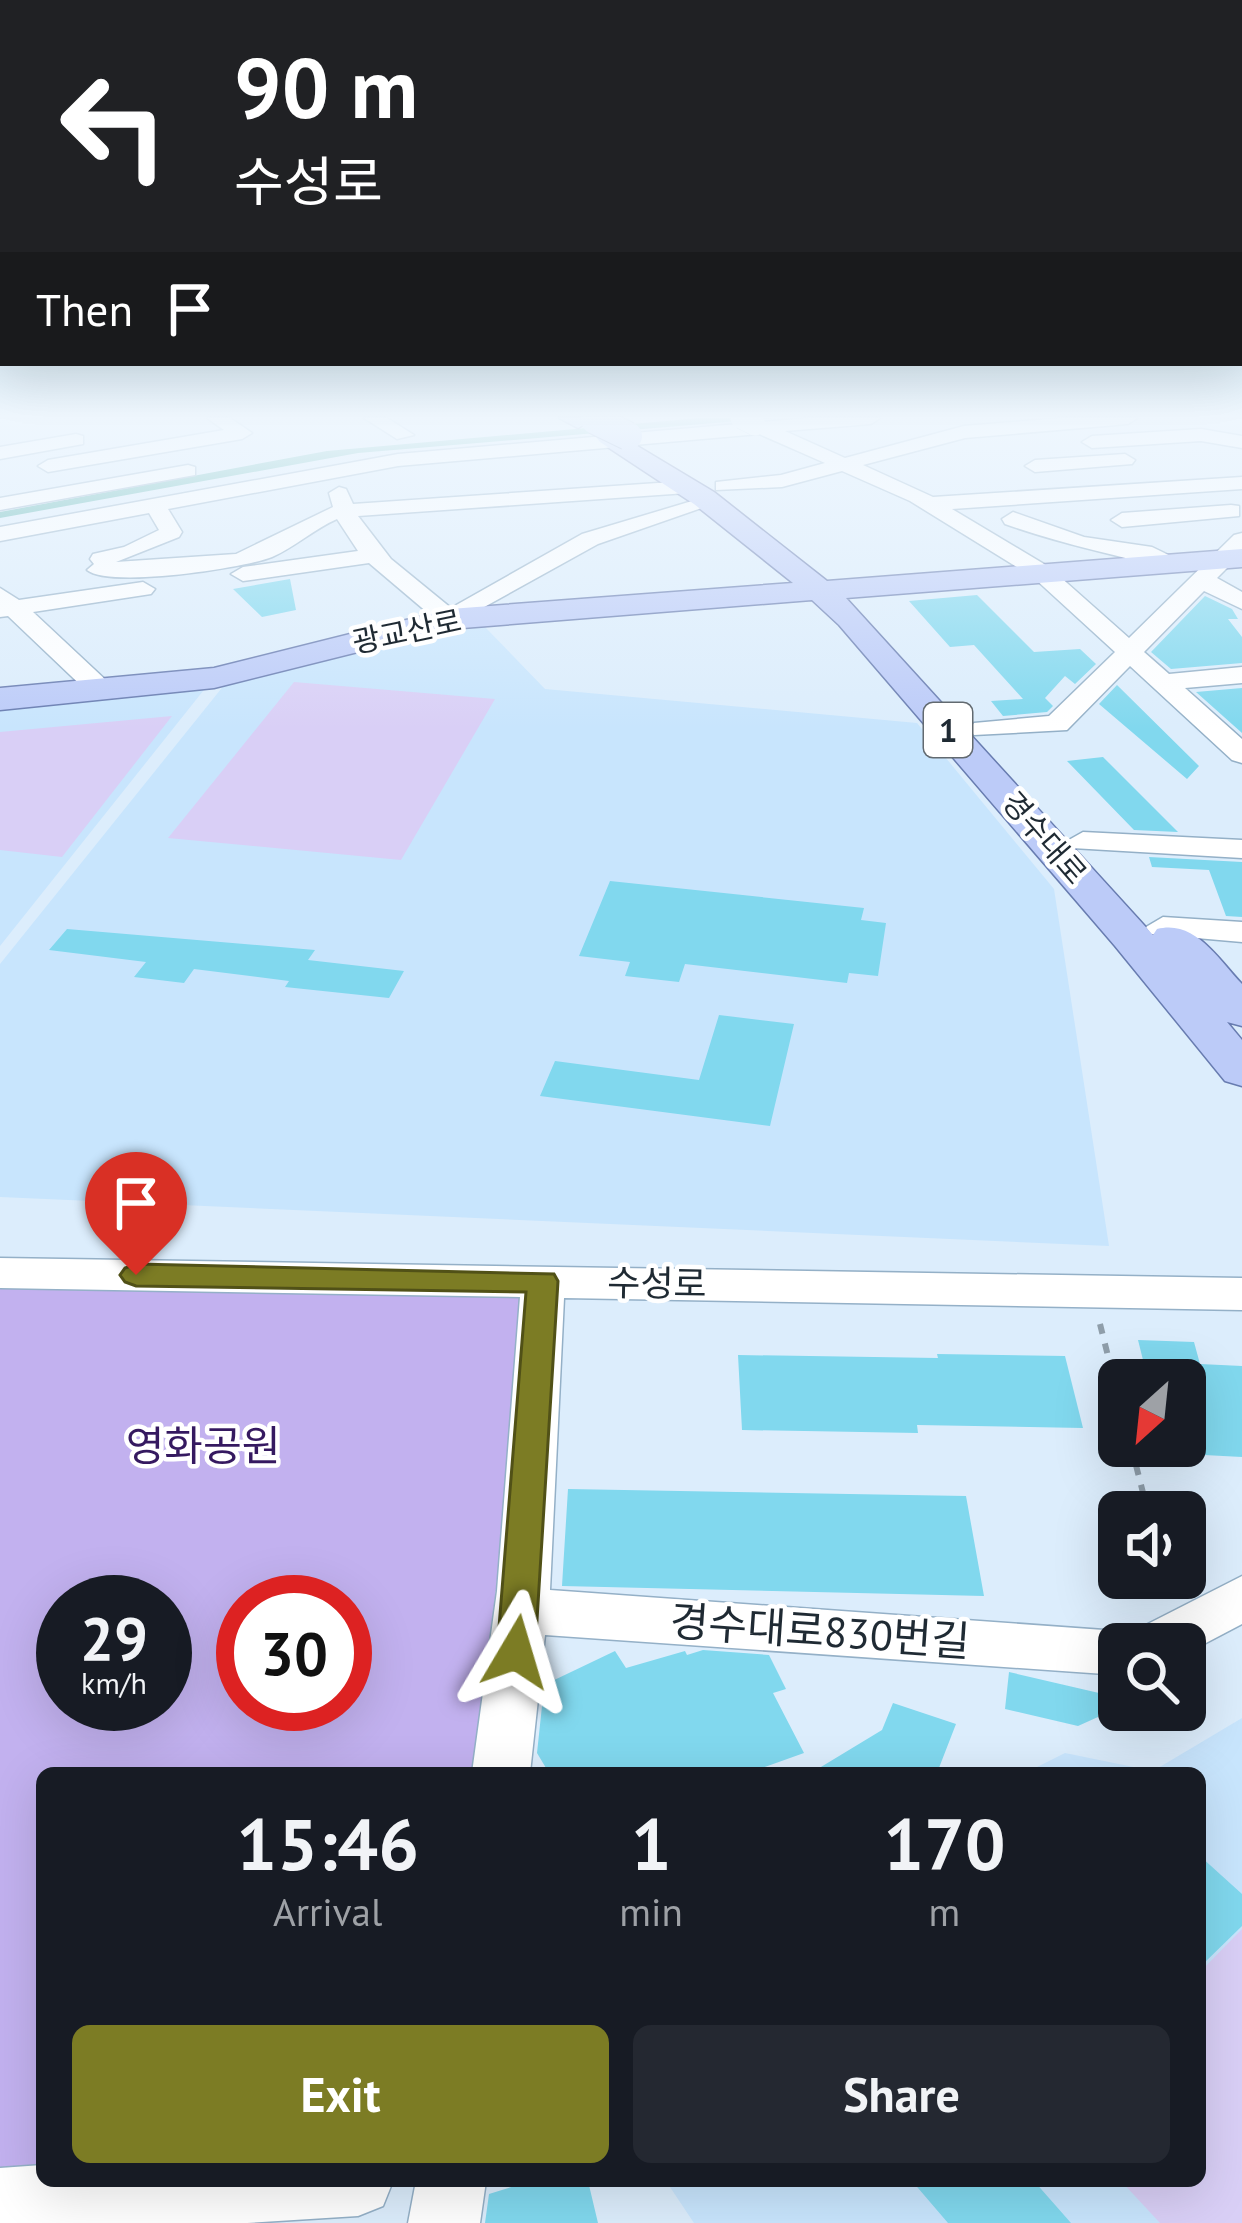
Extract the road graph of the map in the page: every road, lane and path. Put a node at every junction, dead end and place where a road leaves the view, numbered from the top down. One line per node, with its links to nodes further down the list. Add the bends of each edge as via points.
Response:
1 (63, 522): 12 (street)
2 (164, 522): 16 (street, via 170,532 101,558)
3 (308, 522): 16 (street, via 242,560)
4 (353, 522): 13 (street)
5 (632, 522): 22 (street)
6 (740, 522): 19 (main road, 경수대로 / 1)
7 (755, 522): 18 (main road, 경수대로 / 1)
8 (962, 522): 11 (street)
9 (992, 522): 11 (street)
10 (1021, 522): 15 (street)
11 (968, 525): 17 (street)
12 (0, 534)
13 (374, 555): 20 (street); 22 (street)
14 (1227, 559): 15 (main road, 광교산로); 21 (street); 23 (street)
15 (1173, 563): 17 (main road, 광교산로)
16 (99, 570): 20 (street, via 84,582)
17 (1041, 572): 18 (main road, 광교산로); 23 (street)
18 (860, 585): 19 (main road, 광교산로); 29 (main road, 경수대로 / 1)
19 (818, 589): 22 (main road, 광교산로); 36 (main road, 경수대로 / 1)
20 (3, 602): 26 (street)
21 (1242, 602)
22 (450, 619): 26 (main road, 광교산로, via 214,678)
23 (1129, 652): 25 (street); 29 (street, via 1057,724)
24 (1242, 675): 25 (street)
25 (1165, 682): 28 (street)
26 (100, 689): 27 (main road, 광교산로)
27 (0, 699)
28 (1228, 728): 30 (street)
29 (984, 729): 31 (main road, 경수대로 / 1)
30 (1242, 754)
31 (1082, 841): 32 (street); 33 (main road, 경수대로 / 1)
32 (1242, 849)
33 (1163, 927): 34 (street); 35 (main road, 경수대로 / 1)
34 (1242, 932)
35 (1242, 1012)
36 (1242, 1071)
37 (0, 1273): 38 (street, 수성로)
38 (543, 1281): 39 (street, 수성로); 43 (street)
39 (1091, 1290): 40 (street, 수성로); 41 (path)
40 (1242, 1294)
41 (1109, 1359)
42 (1242, 1598): 44 (street)
43 (520, 1611): 45 (street, 경수대로830번길); 46 (street)
44 (1194, 1623)
45 (1098, 1651)
46 (502, 1767)
47 (260, 2187): 49 (street)
48 (450, 2187): 50 (street)
49 (0, 2203)
50 (444, 2223)

